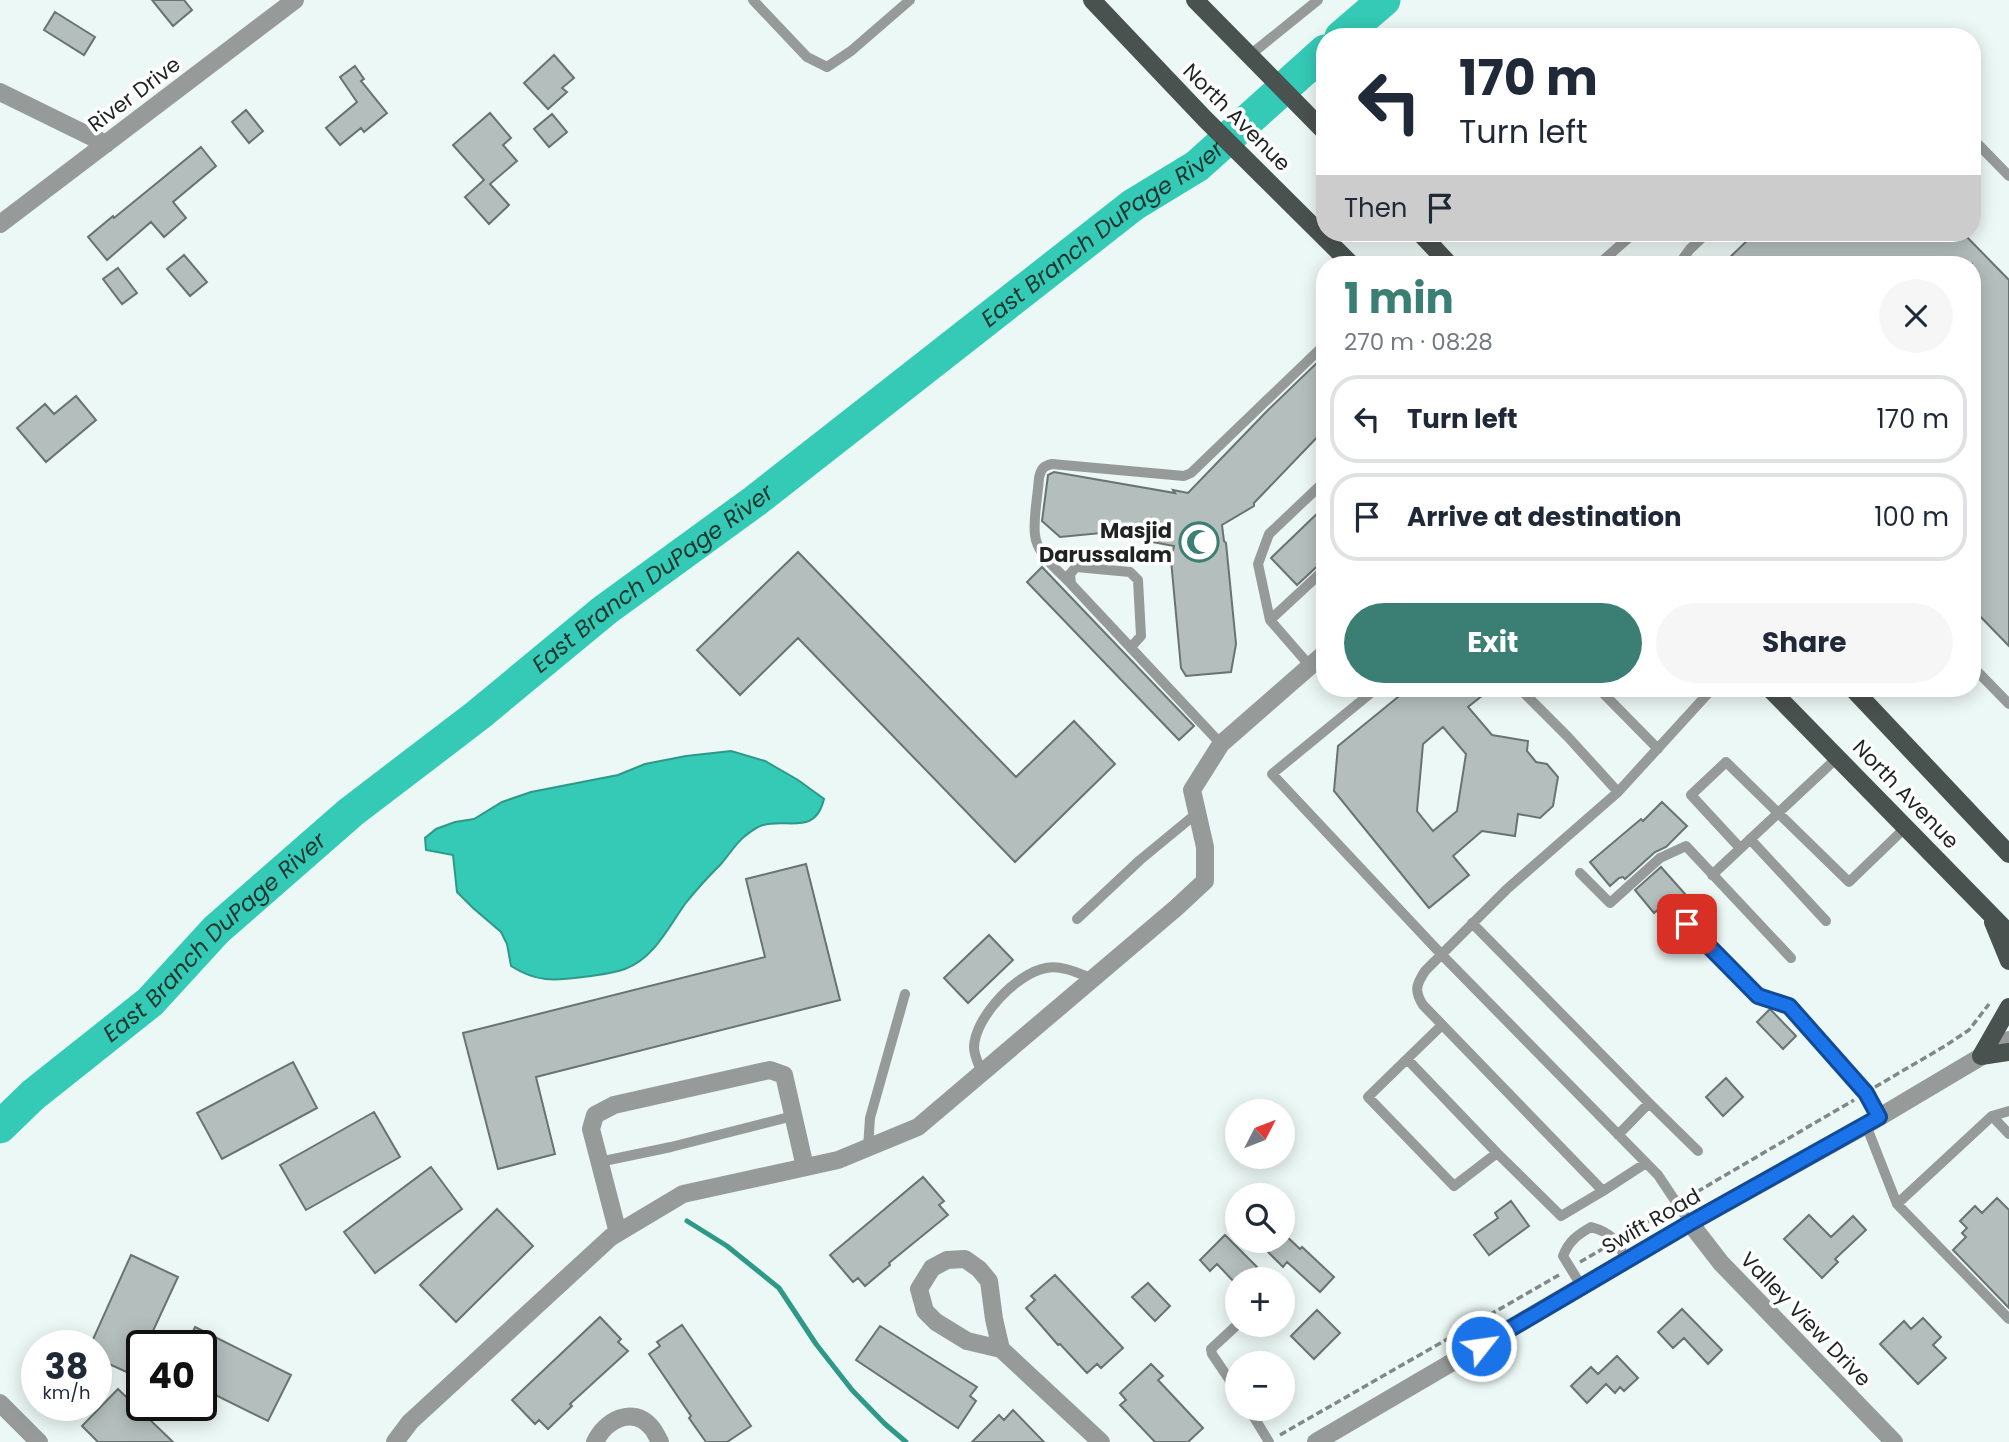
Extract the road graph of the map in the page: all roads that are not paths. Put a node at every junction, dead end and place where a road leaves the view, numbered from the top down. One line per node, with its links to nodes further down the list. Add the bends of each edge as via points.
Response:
1 (295, 0): 10 (street, River Drive)
2 (753, 0): 3 (lane, via 807,57 827,67)
3 (910, 0)
4 (1092, 0): 14 (main road, North Avenue)
5 (1195, 0): 7 (main road)
6 (1318, 0): 7 (lane)
7 (1250, 55): 9 (main road)
8 (0, 92): 10 (street)
9 (1316, 123)
10 (106, 144): 13 (street, River Drive)
11 (1981, 147): 12 (lane)
12 (2009, 176)
13 (0, 224)
14 (1316, 229)
15 (1329, 242): 19 (main road, North Avenue)
16 (1428, 242): 20 (main road)
17 (1624, 242): 21 (lane)
18 (1697, 242): 22 (lane)
19 (1343, 256)
20 (1442, 256)
21 (1608, 256)
22 (1685, 256)
23 (1316, 352): 26 (lane, via 1184,476 1045,465 1039,478 1035,534 1046,558)
24 (1316, 490): 27 (lane, via 1269,534 1258,564)
25 (1316, 577): 27 (lane)
26 (1071, 584): 28 (lane); 28 (lane, via 1070,574 1076,567 1130,572 1138,580 1141,636)
27 (1270, 620): 30 (lane)
28 (1131, 648): 39 (lane)
29 (1316, 661): 30 (street)
30 (1310, 667): 39 (street)
31 (1981, 675): 38 (lane)
32 (1366, 697): 59 (lane, via 1272,774)
33 (1528, 697): 42 (lane)
34 (1607, 697): 40 (lane)
35 (1705, 697): 40 (lane)
36 (1778, 697): 41 (main road, North Avenue)
37 (1864, 697): 48 (main road, North Avenue)
38 (2009, 704)
39 (1221, 744): 43 (street, via 1192,790)
40 (1658, 749): 42 (lane)
41 (1838, 756): 44 (lane); 45 (main road, North Avenue)
42 (1618, 792): 55 (lane)
43 (1197, 813): 53 (lane); 62 (street, via 1205,848 1205,881)
44 (1777, 813): 45 (lane, via 1849,882); 46 (lane); 47 (lane, via 1726,762 1690,795)
45 (1906, 827): 51 (main road, North Avenue)
46 (1749, 839): 47 (lane); 54 (lane)
47 (1740, 848): 50 (lane)
48 (2009, 854)
49 (1580, 873): 50 (lane, via 1610,903 1660,858 1686,846)
50 (1712, 875): 60 (lane)
51 (1989, 912): 57 (main road, North Avenue); 61 (main road)
52 (1699, 914): 56 (lane)
53 (1077, 919)
54 (1826, 921)
55 (1472, 923): 59 (lane); 71 (lane)
56 (1687, 924): 58 (lane); 75 (lane, via 1758,996 1789,1006 1866,1093)
57 (2009, 933)
58 (1665, 944)
59 (1441, 954): 65 (lane, via 1425,971 1417,995); 77 (lane)
60 (1791, 958)
61 (2009, 961)
62 (1093, 979): 70 (street); 70 (lane, via 1067,968 1046,967 1024,977 988,1012 975,1033 974,1051)
63 (905, 994): 78 (lane, via 870,1118)
64 (2001, 1003): 68 (main road)
65 (1441, 1026): 69 (lane); 84 (lane)
66 (2009, 1040): 68 (street, Swift Road)
67 (2009, 1052): 68 (main road)
68 (1981, 1056): 75 (street, Swift Road)
69 (1407, 1059): 80 (lane); 80 (lane, via 1367,1097 1454,1185)
70 (982, 1073): 78 (street, via 918,1127)
71 (1649, 1103): 77 (lane); 79 (lane)
72 (2009, 1111): 74 (lane)
73 (793, 1116): 81 (lane); 81 (street, via 784,1075 770,1070 614,1105 594,1115 591,1129); 83 (street)
74 (1992, 1116): 76 (lane); 85 (lane)
75 (1873, 1121): 85 (lane); 86 (street, Swift Road)
76 (2009, 1134)
77 (1618, 1135): 82 (lane)
78 (868, 1148): 83 (street)
79 (1698, 1151)
80 (1497, 1153): 84 (lane, via 1561,1216)
81 (599, 1162): 87 (street)
82 (1646, 1163): 84 (lane); 86 (lane)
83 (805, 1167): 87 (street, via 683,1194)
84 (1603, 1191)
85 (1897, 1204): 90 (lane)
86 (1690, 1223): 88 (street, Swift Road); 103 (street, Valley View Drive, via 1721,1263)
87 (618, 1233): 98 (street, via 410,1422)
88 (1627, 1260): 89 (street, Swift Road); 89 (lane, via 1606,1231 1591,1227 1579,1233 1563,1256)
89 (1582, 1287): 102 (street, Swift Road)
90 (2009, 1319)
91 (1225, 1336): 93 (lane, via 1211,1349)
92 (1001, 1349): 92 (street, via 967,1340 925,1311 919,1289 932,1268 947,1260 965,1259 979,1269 989,1281); 101 (street)
93 (1225, 1373)
94 (0, 1403): 97 (street)
95 (1258, 1421): 96 (lane)
96 (1272, 1440)
97 (39, 1442)
98 (395, 1442)
99 (595, 1442): 100 (street, via 601,1429 620,1417 650,1425)
100 (660, 1442)
101 (1101, 1442)
102 (1316, 1442)
103 (1894, 1442)

